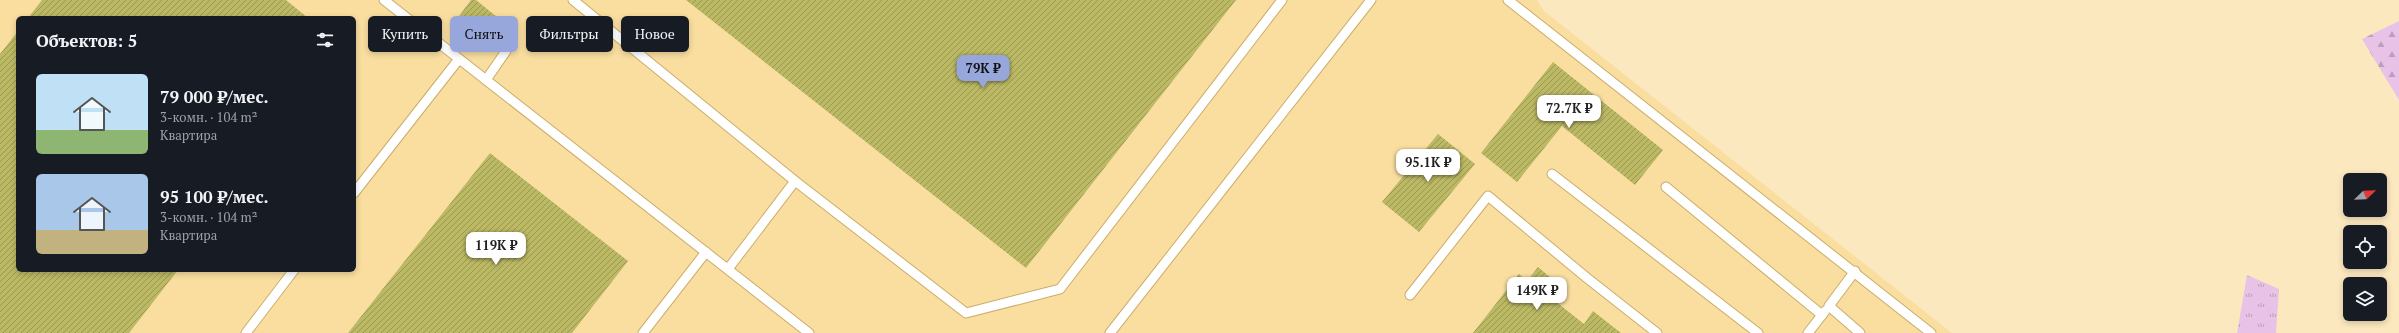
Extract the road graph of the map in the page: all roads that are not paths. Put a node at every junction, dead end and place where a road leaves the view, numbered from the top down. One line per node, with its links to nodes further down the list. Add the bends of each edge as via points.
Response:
1 (384, 0): 7 (lane)
2 (573, 0): 10 (lane)
3 (1282, 0): 10 (lane, via 1060,289 966,313)
4 (1371, 0): 23 (lane)
5 (1508, 0): 15 (lane)
6 (505, 52): 8 (lane)
7 (459, 59): 8 (lane); 12 (lane)
8 (486, 80): 13 (lane)
9 (1552, 174): 25 (lane)
10 (795, 181): 14 (lane)
11 (1666, 187): 19 (lane)
12 (356, 190)
13 (706, 252): 14 (lane); 21 (lane)
14 (728, 269): 22 (lane)
15 (1855, 271): 18 (lane); 28 (lane)
16 (292, 272): 20 (lane)
17 (1410, 295): 24 (lane, via 1488,196)
18 (1829, 306): 19 (lane); 27 (lane)
19 (1822, 315): 26 (lane)
20 (246, 333)
21 (643, 333)
22 (809, 333)
23 (1110, 333)
24 (1657, 333)
25 (1758, 333)
26 (1808, 333)
27 (1860, 333)
28 (1931, 333)

